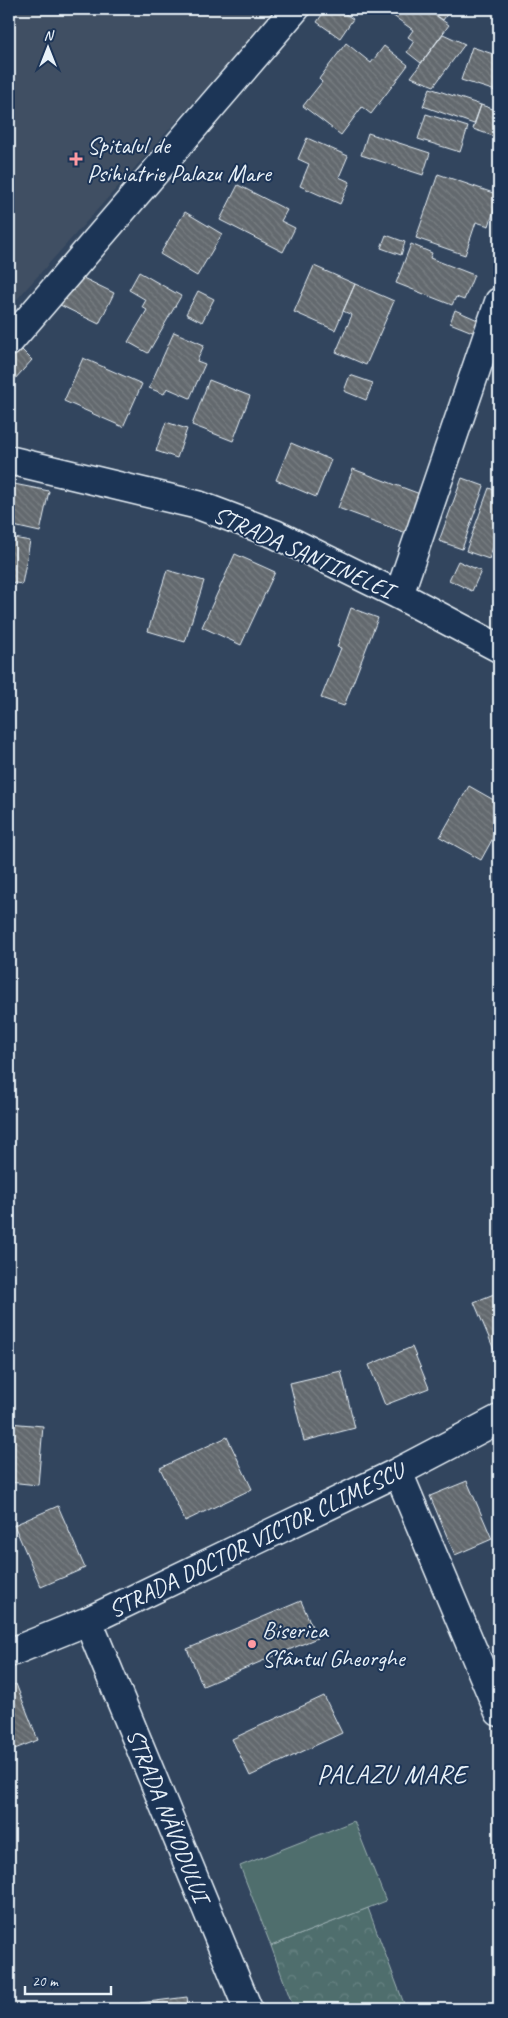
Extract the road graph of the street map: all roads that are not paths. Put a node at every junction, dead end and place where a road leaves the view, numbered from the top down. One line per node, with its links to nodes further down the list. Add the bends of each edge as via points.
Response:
1 (295, 9): 3 (street)
2 (499, 302): 5 (street)
3 (9, 342)
4 (9, 460): 5 (street, STRADA SANTINELEI, via 198,505 275,534)
5 (399, 595): 6 (street, STRADA SANTINELEI)
6 (499, 648)
7 (499, 1418): 8 (street, STRADA DOCTOR VICTOR CLIMESCU)
8 (398, 1472): 9 (street, STRADA DOCTOR VICTOR CLIMESCU); 11 (street)
9 (88, 1621): 10 (street, STRADA DOCTOR VICTOR CLIMESCU); 12 (street, STRADA NĂVODULUI)
10 (9, 1654)
11 (499, 1712)
12 (248, 2009)

